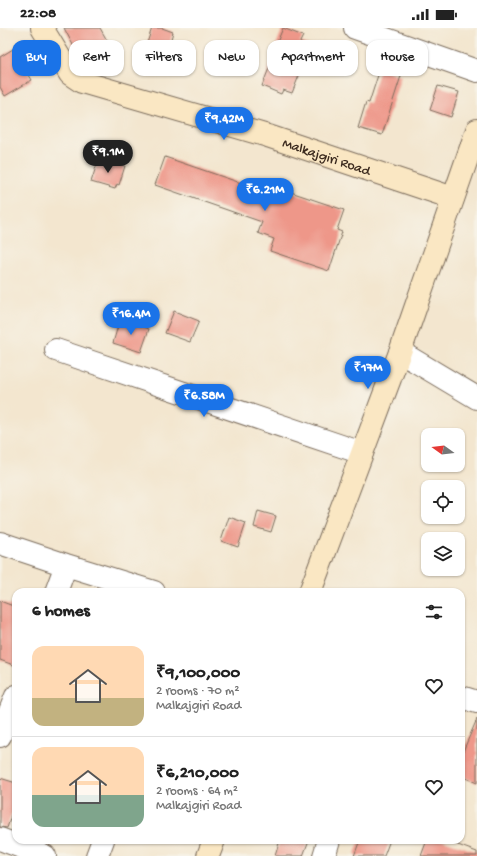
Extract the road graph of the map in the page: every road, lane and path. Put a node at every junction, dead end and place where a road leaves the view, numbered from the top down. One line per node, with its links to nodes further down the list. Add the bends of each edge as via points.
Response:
1 (42, 28): 5 (main road, Malkajgiri Road, via 70,74 82,82 268,136)
2 (355, 28): 3 (street)
3 (477, 71)
4 (477, 130): 5 (main road)
5 (453, 198): 7 (main road)
6 (56, 350): 9 (street)
7 (400, 352): 8 (street); 9 (main road)
8 (477, 398)
9 (362, 453): 14 (main road)
10 (0, 543): 11 (street)
11 (66, 565): 12 (street); 13 (street)
12 (57, 588)
13 (141, 588)
14 (311, 588)
15 (12, 698): 18 (street)
16 (465, 698): 17 (street)
17 (477, 702)
18 (0, 736)
19 (0, 839): 20 (street)
20 (12, 844)
21 (13, 844): 25 (street)
22 (102, 844): 26 (street)
23 (212, 844): 27 (main road)
24 (328, 844): 28 (street)
25 (45, 856)
26 (97, 856)
27 (208, 856)
28 (324, 856)

